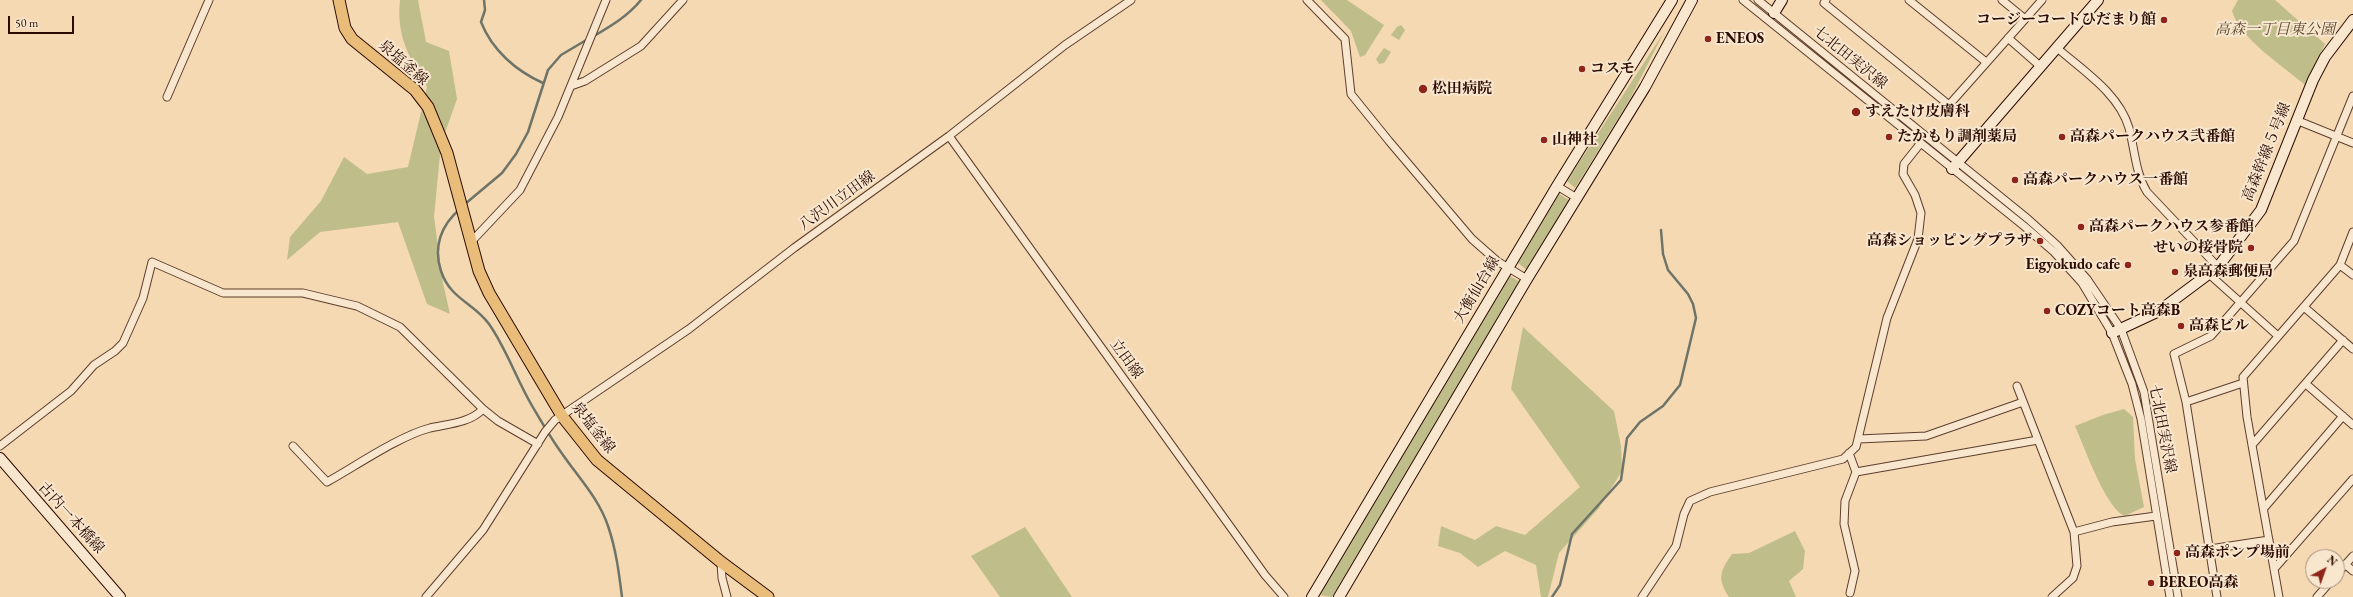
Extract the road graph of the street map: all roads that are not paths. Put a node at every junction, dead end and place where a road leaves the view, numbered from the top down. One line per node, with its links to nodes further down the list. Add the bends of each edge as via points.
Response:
1 (209, 0): 26 (street)
2 (340, 0): 36 (main road, 泉塩釜線, via 345,28 352,38 415,90 428,107 447,153)
3 (606, 0): 24 (street)
4 (683, 0): 24 (street, via 641,46 585,82)
5 (1132, 0): 28 (street, 八沢川立田線, via 1065,45)
6 (1307, 0): 39 (street, via 1345,39 1351,94 1472,239)
7 (1672, 0): 33 (main road, 大衡仙台線)
8 (1692, 0): 34 (main road, via 1645,87)
9 (1743, 0): 31 (street)
10 (1758, 0): 17 (street, 七北田実沢線)
11 (1782, 0): 17 (main road)
12 (1826, 0): 22 (street, via 1824,3 1949,105)
13 (1909, 0): 22 (street)
14 (2002, 0): 18 (street)
15 (2042, 0): 18 (street)
16 (2098, 0): 21 (main road)
17 (1774, 13): 32 (street, 七北田実沢線)
18 (2025, 19): 20 (street)
19 (2353, 20): 27 (main road, 高森幹線５号線, via 2325,57)
20 (2008, 38): 22 (street); 23 (street)
21 (2056, 47): 23 (main road); 38 (street, via 2111,96 2121,109 2129,128 2139,179 2147,192)
22 (1986, 62)
23 (2040, 66): 32 (main road)
24 (571, 86): 36 (street, via 520,190)
25 (2353, 96): 29 (street)
26 (167, 97)
27 (2296, 120): 29 (street); 38 (main road, 高森幹線５号線, via 2261,210)
28 (949, 136): 56 (street, 八沢川立田線, via 794,248 689,329); 84 (street, 立田線)
29 (2337, 136): 30 (street); 43 (street, via 2294,241)
30 (2353, 143)
31 (1920, 144): 32 (street); 58 (street, via 1904,164 1903,174 1921,212 1918,239 1887,318)
32 (1955, 165): 45 (street, 七北田実沢線, via 2057,245 2087,279)
33 (1556, 186): 34 (street); 39 (main road, 大衡仙台線)
34 (1577, 198): 42 (main road)
35 (2353, 232): 37 (street)
36 (471, 242): 56 (main road, 泉塩釜線, via 488,293)
37 (2340, 265): 41 (street); 44 (street)
38 (2218, 267): 40 (main road, 高森幹線５号線)
39 (1508, 268): 42 (street); 85 (main road, 大衡仙台線)
40 (2210, 275): 43 (street); 45 (main road, 高森幹線５号線, via 2159,311)
41 (2353, 275)
42 (1527, 279): 86 (main road)
43 (2240, 304): 46 (street); 53 (street, via 2211,336 2174,354)
44 (2304, 307): 46 (street); 47 (street)
45 (2116, 331): 69 (street, via 2141,419); 90 (street, 七北田実沢線, via 2144,392)
46 (2278, 336): 49 (street, via 2243,377)
47 (2343, 340): 48 (street); 50 (street)
48 (2353, 349)
49 (2242, 383): 53 (street); 61 (street)
50 (2306, 384): 55 (street); 61 (street)
51 (2016, 386): 52 (street)
52 (2023, 402): 58 (street, via 1926,436); 59 (street)
53 (2186, 402): 72 (street)
54 (483, 409): 60 (street, via 498,421); 62 (street, via 400,327 356,306 303,293 223,293 152,262 143,298 123,342 115,351 94,364 71,391); 63 (street, via 477,415 428,429 388,447 327,482)
55 (2343, 416): 57 (street); 68 (street)
56 (559, 418): 60 (street, 八沢川立田線); 74 (main road, 泉塩釜線, via 597,460)
57 (2353, 425)
58 (1858, 439): 64 (street, via 1856,447)
59 (2038, 440): 66 (street); 70 (street)
60 (540, 442): 81 (street, 八沢川立田線, via 483,530)
61 (2252, 444): 68 (street)
62 (0, 446)
63 (293, 446)
64 (1849, 454): 66 (street); 87 (street, via 1843,459 1710,492 1690,501 1676,546)
65 (0, 458): 80 (main road, 古内一本橋線)
66 (1856, 472): 79 (street, via 1845,501 1844,516 1848,550 1855,571)
67 (2353, 479): 76 (street)
68 (2264, 508): 71 (street)
69 (2156, 516): 70 (street, via 2112,522); 89 (street)
70 (2074, 532): 88 (street, via 2077,566 2073,578)
71 (2269, 540): 72 (street); 76 (street)
72 (2210, 549): 91 (street)
73 (2353, 556): 75 (street)
74 (721, 562): 82 (street); 83 (main road, 泉塩釜線)
75 (2345, 564): 77 (street)
76 (2274, 569): 92 (street)
77 (2353, 571)
78 (2324, 589): 93 (street)
79 (1850, 593)
80 (120, 597)
81 (426, 597)
82 (727, 597)
83 (768, 597)
84 (1284, 597)
85 (1312, 597)
86 (1339, 597)
87 (1642, 597)
88 (2052, 597)
89 (2170, 597)
90 (2178, 597)
91 (2217, 597)
92 (2279, 597)
93 (2317, 597)

